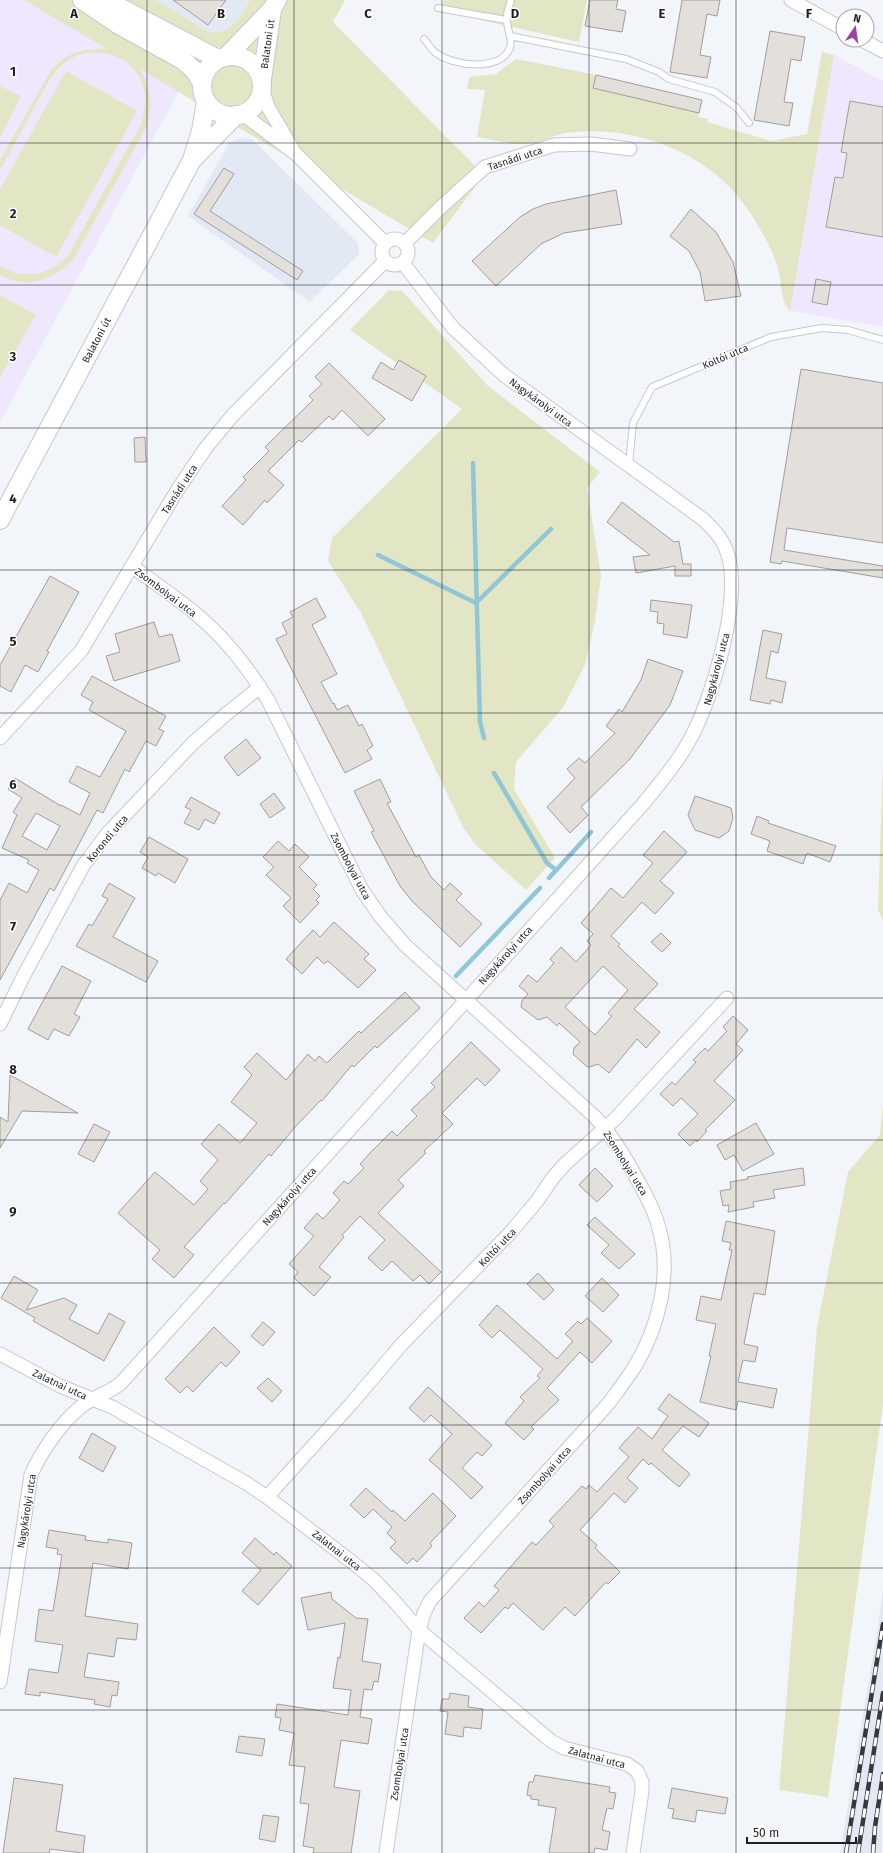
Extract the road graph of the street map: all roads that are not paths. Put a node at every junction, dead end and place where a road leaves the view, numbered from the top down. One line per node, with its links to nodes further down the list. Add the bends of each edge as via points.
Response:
1 (82, 0): 12 (main road, via 119,25 184,61 194,70)
2 (106, 0): 11 (main road)
3 (511, 0): 7 (lane)
4 (791, 0): 8 (street)
5 (274, 4): 11 (main road, Balatoni út); 13 (main road, Balatoni út)
6 (438, 8): 7 (lane)
7 (506, 20): 9 (lane)
8 (835, 25)
9 (510, 36): 10 (lane, via 511,46 506,56 494,63 474,64 452,61 435,53); 16 (lane, via 633,62 659,72 669,79 716,92 736,107)
10 (424, 39)
11 (222, 57): 12 (main road, via 209,66); 13 (main road, via 245,58 258,70)
12 (202, 83): 14 (main road)
13 (262, 83): 15 (main road, via 261,96 256,104); 18 (street, via 273,118)
14 (206, 101): 15 (main road, via 219,113); 19 (main road, Balatoni út)
15 (239, 115): 18 (street); 19 (main road, Balatoni út)
16 (750, 123)
17 (630, 150): 21 (street, Tasnádi utca, via 591,144 554,145 485,167)
18 (296, 154): 20 (street)
19 (192, 160): 26 (main road, Balatoni út)
20 (385, 243): 21 (street, via 395,239); 22 (street, via 382,252)
21 (404, 243): 23 (street, via 408,253)
22 (385, 261): 23 (street, via 394,266); 27 (street, Tasnádi utca, via 228,422 205,449)
23 (403, 263): 25 (street, Nagykárolyi utca, via 453,328 479,353 504,375)
24 (883, 340): 25 (lane, Koltói utca, via 848,330 822,328 771,337 652,387 633,423)
25 (629, 466): 31 (street, Nagykárolyi utca, via 704,520 717,534 727,551 731,570 730,600 712,691 689,742 643,804)
26 (0, 520)
27 (132, 566): 28 (street, Zsombolyai utca, via 197,614 226,644); 29 (street, Tasnádi utca, via 81,651)
28 (260, 687): 31 (street, Zsombolyai utca, via 362,890 405,945); 32 (street, Korondi utca, via 193,743 107,834 83,866)
29 (0, 738)
30 (727, 998): 33 (street, Koltói utca)
31 (464, 1000): 33 (street, Zsombolyai utca); 35 (street, Nagykárolyi utca, via 121,1383 112,1391)
32 (0, 1024)
33 (605, 1128): 36 (street, Koltói utca, via 564,1165 510,1233 401,1345); 37 (street, Zsombolyai utca, via 649,1200 659,1226 664,1252 664,1278 660,1305 649,1337 634,1368 609,1403 430,1601)
34 (0, 1354): 35 (street, Zalatnai utca, via 60,1386)
35 (91, 1399): 36 (street, Zalatnai utca, via 112,1407); 38 (street, Nagykárolyi utca, via 80,1407 54,1437 38,1458 31,1475)
36 (267, 1497): 37 (street, Zalatnai utca, via 374,1580)
37 (419, 1630): 39 (street, Zsombolyai utca); 40 (street, Zalatnai utca, via 551,1741 564,1748 628,1764 637,1771 642,1782 642,1792)
38 (0, 1682)
39 (386, 1853)
40 (633, 1853)

